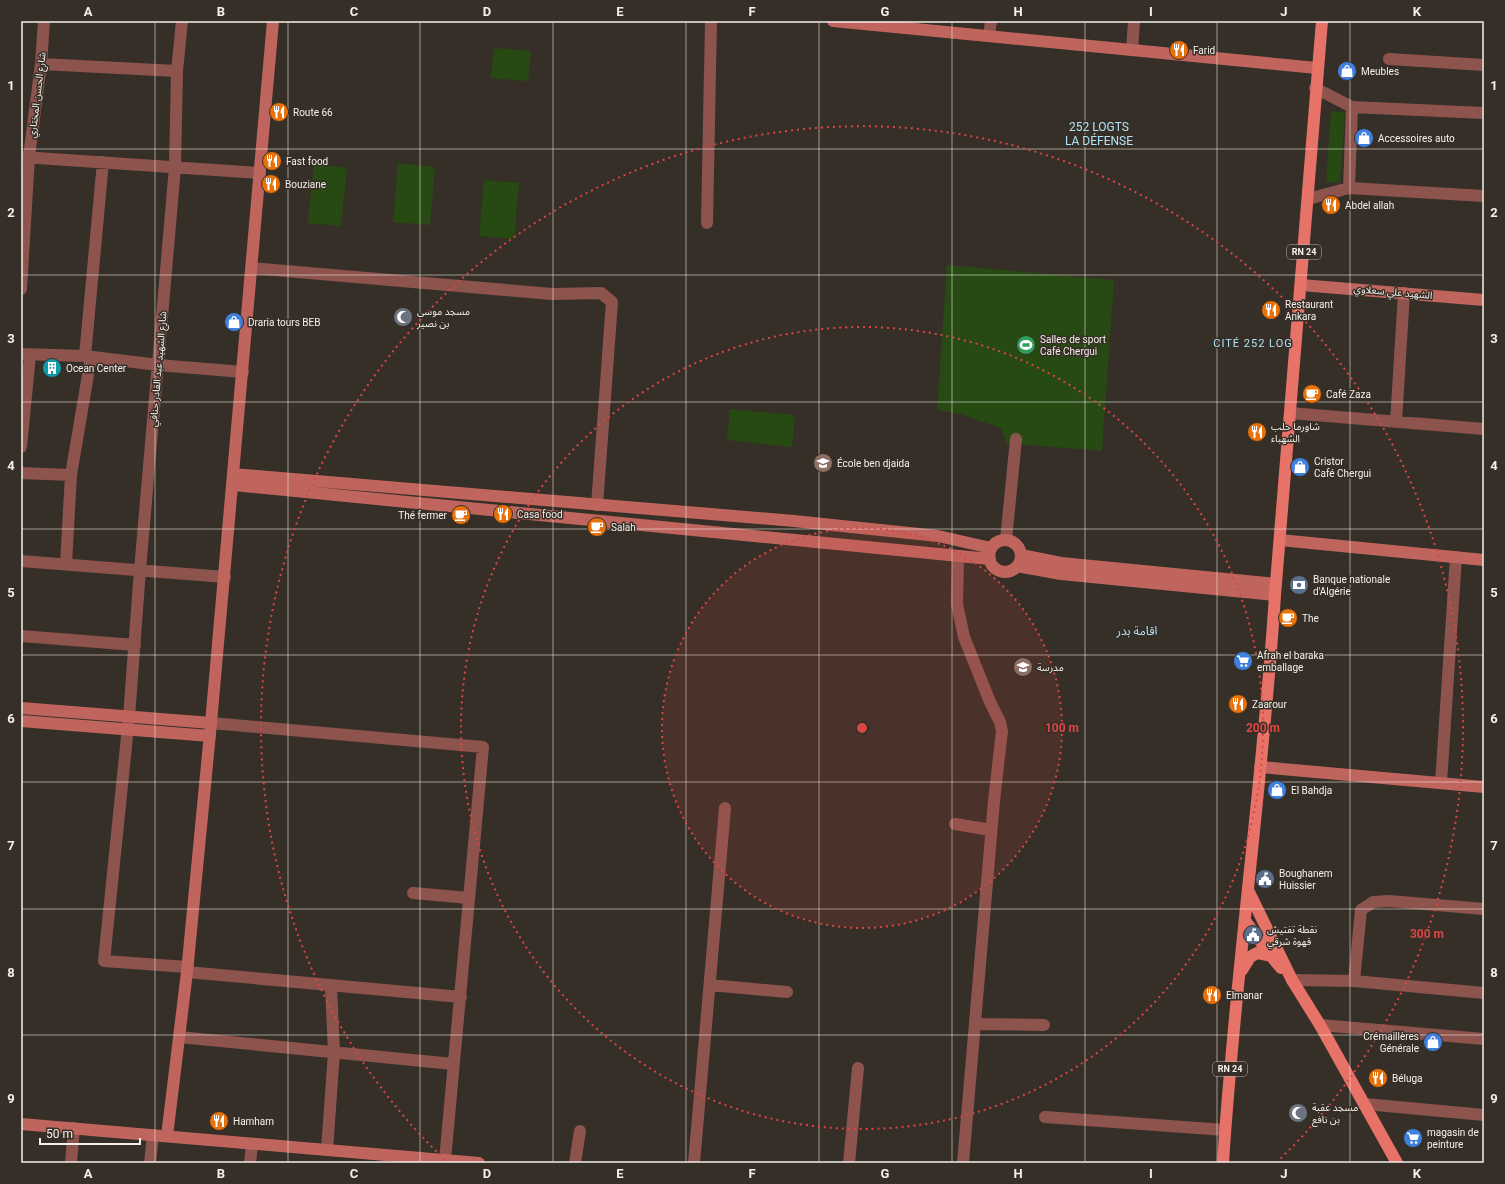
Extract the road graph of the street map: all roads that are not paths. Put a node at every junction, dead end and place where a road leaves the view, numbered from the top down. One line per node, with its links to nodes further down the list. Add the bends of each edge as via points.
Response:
1 (44, 21): 12 (street, شارع الحسن المختاري)
2 (182, 21): 15 (street, شارع الشهيد عبد القادر حنافي)
3 (274, 21): 22 (main road)
4 (711, 21): 26 (street)
5 (834, 21): 9 (main road)
6 (991, 21): 9 (street)
7 (1134, 21): 10 (street)
8 (1322, 21): 14 (main road, RN 24)
9 (989, 36): 10 (main road)
10 (1132, 50): 14 (main road)
11 (1389, 59): 13 (street)
12 (41, 64): 15 (street); 19 (street, شارع الحسن المختاري)
13 (1484, 65)
14 (1317, 68): 16 (main road, RN 24)
15 (177, 71): 21 (street, شارع الشهيد عبد القادر حنافي)
16 (1315, 88): 17 (street); 25 (main road, RN 24)
17 (1352, 107): 18 (street); 23 (street)
18 (1484, 113)
19 (25, 157): 20 (street); 29 (street, شارع الحسن المختاري)
20 (103, 162): 21 (street); 33 (street)
21 (175, 167): 22 (street); 34 (street, شارع الشهيد عبد القادر حنافي)
22 (260, 173): 27 (main road)
23 (1349, 188): 24 (street); 25 (street)
24 (1484, 196)
25 (1308, 199): 28 (main road, RN 24)
26 (707, 223)
27 (252, 268): 35 (main road); 44 (street, via 559,294 601,293 612,302)
28 (1301, 285): 30 (main road, الشهيد علي سعلاوي); 36 (main road, RN 24)
29 (21, 289)
30 (1404, 293): 31 (main road, الشهيد علي سعلاوي); 37 (street)
31 (1484, 300)
32 (26, 355): 33 (street); 40 (street)
33 (88, 357): 34 (street); 42 (street)
34 (158, 365): 35 (street); 54 (street, شارع الشهيد عبد القادر حنافي)
35 (243, 372): 43 (main road)
36 (1290, 413): 37 (street); 46 (main road, RN 24)
37 (1396, 422): 38 (street)
38 (1484, 429)
39 (1016, 438): 45 (street)
40 (21, 447)
41 (21, 473): 42 (street)
42 (71, 475): 53 (street)
43 (233, 479): 44 (main road); 48 (main road); 55 (main road)
44 (597, 505): 47 (main road, via 938,536)
45 (1006, 540): 47 (main road, via 997,542); 52 (main road, via 1015,543)
46 (1280, 540): 49 (main road); 56 (main road, RN 24)
47 (990, 553): 48 (main road); 52 (main road, via 995,567 1004,571 1009,571)
48 (958, 556): 70 (street, via 957,604 964,637 1002,731)
49 (1456, 557): 51 (main road); 66 (street)
50 (21, 560): 53 (street)
51 (1484, 560)
52 (1019, 561): 56 (main road, via 1061,574)
53 (66, 564): 54 (street)
54 (140, 570): 55 (street); 58 (street, شارع الشهيد عبد القادر حنافي)
55 (224, 576): 62 (main road)
56 (1275, 590): 65 (main road, RN 24)
57 (21, 636): 58 (street)
58 (135, 645): 60 (street, شارع الشهيد عبد القادر حنافي)
59 (21, 708): 60 (main road)
60 (129, 717): 62 (main road); 63 (street, شارع الشهيد عبد القادر حنافي)
61 (21, 721): 63 (main road)
62 (211, 723): 64 (main road); 73 (street, via 483,747)
63 (128, 729): 64 (main road); 77 (street, شارع الشهيد عبد القادر حنافي, via 104,961)
64 (210, 736): 77 (main road)
65 (1260, 767): 66 (main road); 71 (main road, RN 24)
66 (1441, 783): 67 (main road)
67 (1484, 787)
68 (725, 808): 81 (street)
69 (955, 824): 70 (street)
70 (991, 830): 86 (street)
71 (1249, 891): 75 (main road, RN 24); 79 (main road)
72 (413, 893): 73 (street)
73 (468, 898): 85 (street)
74 (1484, 909): 80 (street, via 1389,901 1373,902 1361,910)
75 (1246, 922): 76 (main road); 78 (main road, RN 24)
76 (1271, 956): 78 (main road, via 1257,953 1250,957); 79 (main road)
77 (187, 970): 82 (street); 89 (main road)
78 (1239, 975): 99 (main road, RN 24)
79 (1292, 980): 80 (street); 88 (main road)
80 (1354, 981): 84 (street)
81 (710, 984): 83 (street); 112 (street)
82 (331, 986): 85 (street); 91 (street)
83 (787, 992)
84 (1484, 993)
85 (460, 997): 92 (street)
86 (975, 1024): 87 (street); 114 (street)
87 (1044, 1025)
88 (1320, 1025): 90 (street); 94 (main road)
89 (179, 1037): 91 (street); 102 (main road)
90 (1484, 1039)
91 (334, 1052): 92 (street); 104 (street)
92 (453, 1064): 105 (street)
93 (858, 1068): 113 (street)
94 (1365, 1104): 95 (street); 116 (main road)
95 (1484, 1115)
96 (1045, 1117): 99 (street)
97 (21, 1124): 98 (main road)
98 (74, 1128): 101 (main road); 107 (street)
99 (1225, 1130): 115 (main road, RN 24)
100 (580, 1131): 111 (street)
101 (152, 1135): 102 (main road); 108 (street)
102 (167, 1136): 103 (main road)
103 (252, 1145): 104 (main road); 109 (street)
104 (327, 1150): 106 (main road)
105 (445, 1160): 106 (main road); 110 (main road)
106 (427, 1161)
107 (71, 1163)
108 (150, 1163)
109 (250, 1163)
110 (479, 1163)
111 (575, 1163)
112 (694, 1163)
113 (849, 1163)
114 (963, 1163)
115 (1223, 1163)
116 (1396, 1163)

